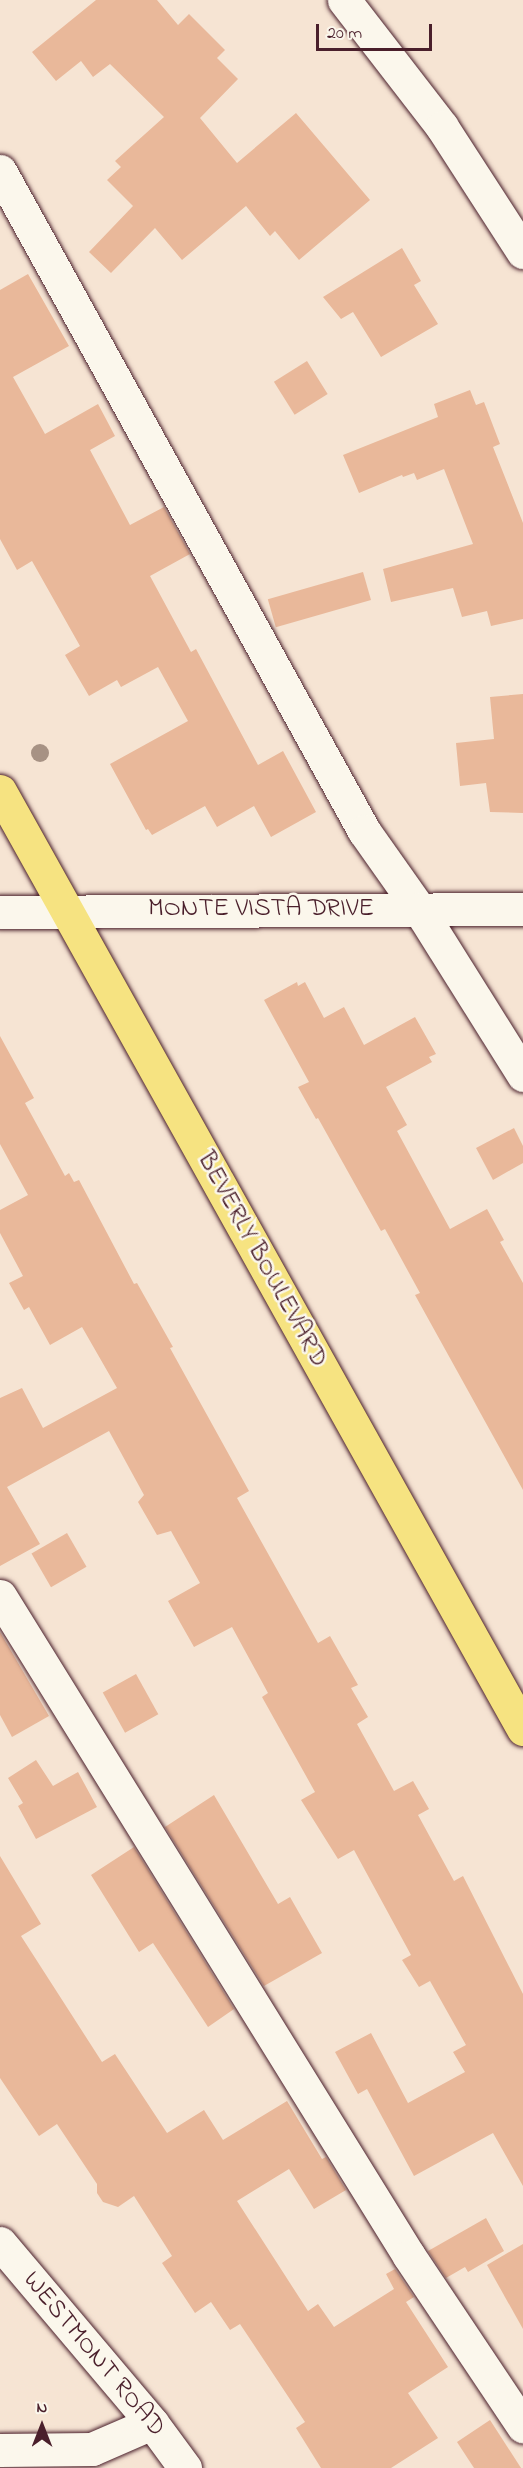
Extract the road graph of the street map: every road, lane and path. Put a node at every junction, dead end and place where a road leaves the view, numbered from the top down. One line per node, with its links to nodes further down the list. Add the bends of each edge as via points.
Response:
1 (344, 0): 3 (street, via 442,127)
2 (0, 171): 5 (street, via 364,831)
3 (523, 252)
4 (0, 791): 7 (main road, BEVERLY BOULEVARD)
5 (419, 909): 6 (street, MONTE VISTA DRIVE); 7 (street, MONTE VISTA DRIVE); 9 (street)
6 (523, 909)
7 (66, 910): 8 (street, MONTE VISTA DRIVE); 11 (main road, BEVERLY BOULEVARD)
8 (0, 912)
9 (523, 1075)
10 (0, 1596): 14 (street, via 409,2256)
11 (523, 1729)
12 (0, 2243): 13 (street, WESTMONT ROAD)
13 (152, 2423): 15 (street, via 92,2450); 16 (street, WESTMONT ROAD)
14 (523, 2426)
15 (0, 2450)
16 (185, 2468)

